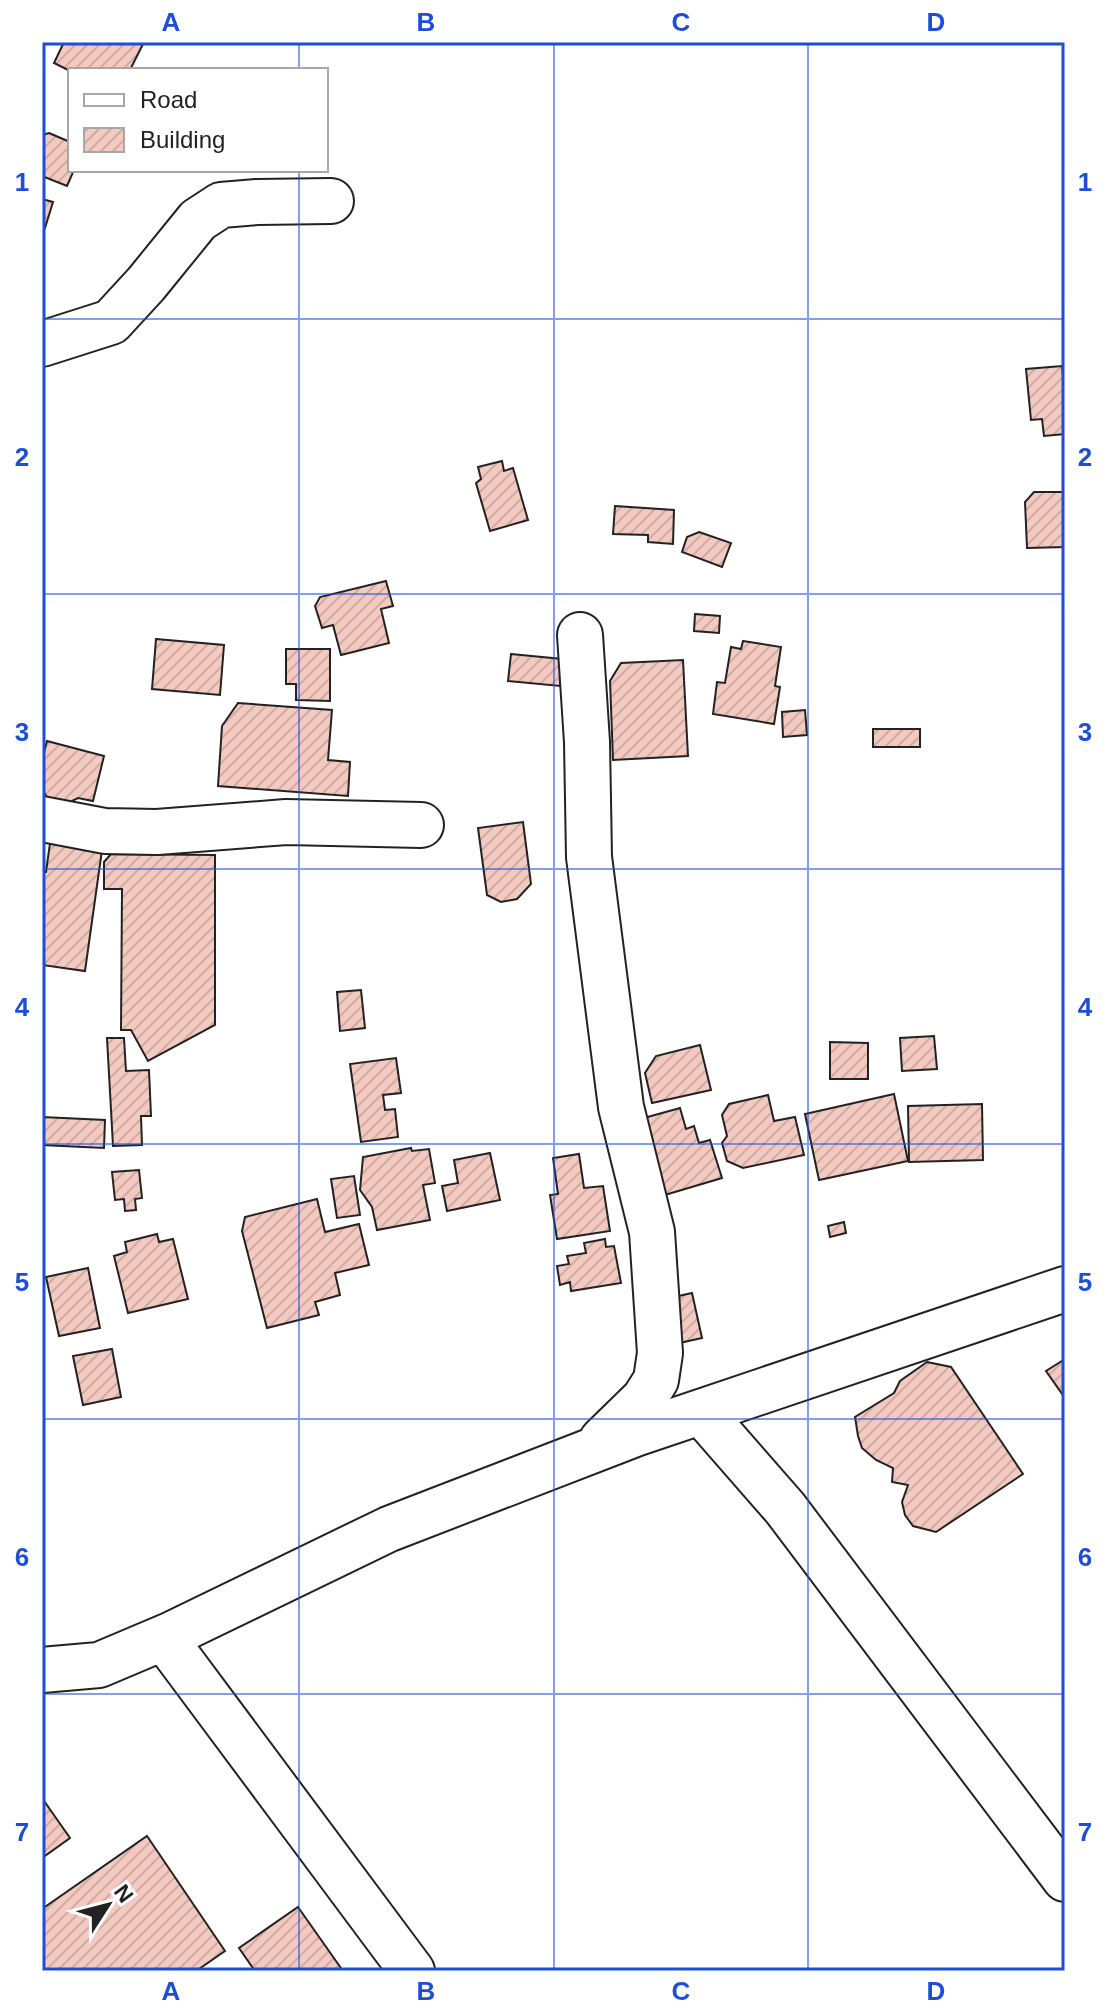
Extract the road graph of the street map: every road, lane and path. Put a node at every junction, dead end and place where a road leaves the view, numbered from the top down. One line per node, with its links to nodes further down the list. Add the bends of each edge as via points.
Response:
1 (331, 201): 2 (street, via 221,205 198,220 111,322)
2 (42, 344)
3 (580, 635): 8 (street, via 589,857 621,1107 652,1232 660,1353 656,1380 644,1399)
4 (42, 819): 5 (street, via 105,831 157,832 286,822)
5 (421, 825)
6 (1065, 1289): 7 (street)
7 (702, 1413): 8 (street); 11 (street, via 785,1508)
8 (589, 1452): 9 (street, via 389,1529)
9 (164, 1638): 10 (street, via 99,1665); 12 (street)
10 (42, 1670)
11 (1065, 1879)
12 (412, 1971)

